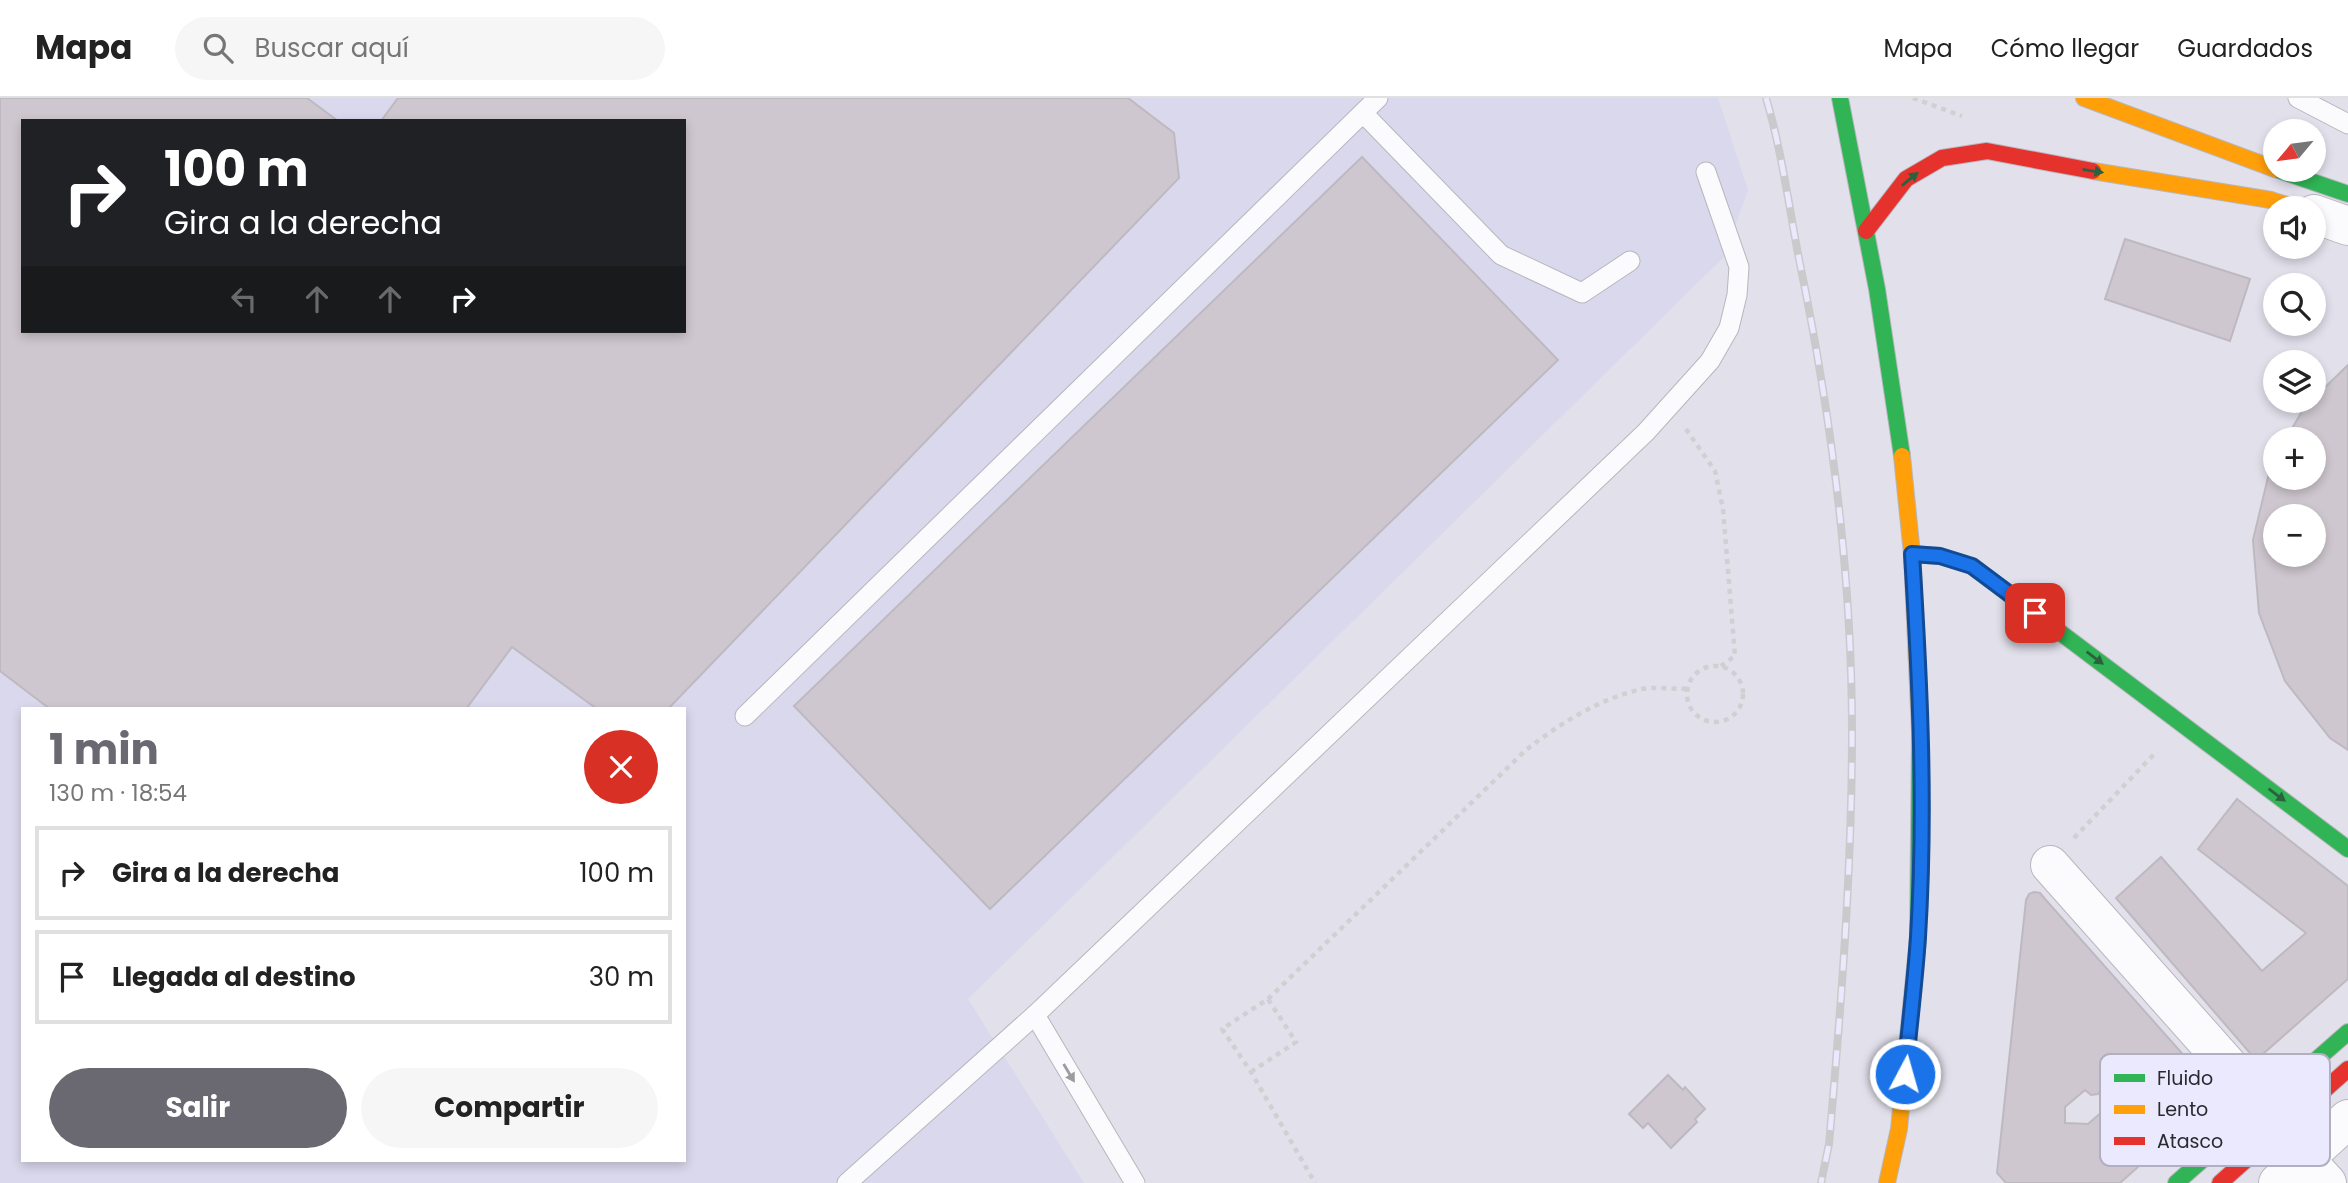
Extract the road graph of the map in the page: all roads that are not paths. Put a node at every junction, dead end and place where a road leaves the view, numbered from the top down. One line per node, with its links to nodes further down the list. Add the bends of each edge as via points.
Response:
1 (1378, 98): 5 (lane)
2 (1840, 98): 14 (street)
3 (2084, 98): 7 (street)
4 (2298, 98): 6 (lane)
5 (1363, 113): 15 (lane, via 1501,255 1582,293); 17 (lane)
6 (2348, 124)
7 (2263, 164)
8 (1706, 172): 20 (lane, via 1739,267 1729,328 1710,361 1636,442)
9 (2314, 182): 10 (street)
10 (2348, 194)
11 (2263, 199): 14 (street, one-way to 11, via 1906,179 1941,158 1987,151)
12 (2326, 218): 13 (street)
13 (2348, 226)
14 (1866, 231): 16 (street, via 1899,430)
15 (1630, 261)
16 (1912, 554): 18 (street, one-way to 18, via 1940,556 1972,566); 27 (street, via 1921,857 1918,938)
17 (745, 716)
18 (2348, 849)
19 (2050, 864): 22 (street)
20 (1035, 1015): 31 (lane); 32 (lane, one-way to 32)
21 (2348, 1032): 23 (street)
22 (2218, 1054)
23 (2324, 1054)
24 (2348, 1069): 25 (street)
25 (2330, 1085)
26 (2348, 1119): 28 (street)
27 (1899, 1129): 33 (street); 34 (street)
28 (2330, 1141)
29 (2196, 1166): 35 (street)
30 (2239, 1166): 36 (street)
31 (847, 1183)
32 (1135, 1183)
33 (1887, 1183)
34 (1901, 1183)
35 (2176, 1183)
36 (2220, 1183)

